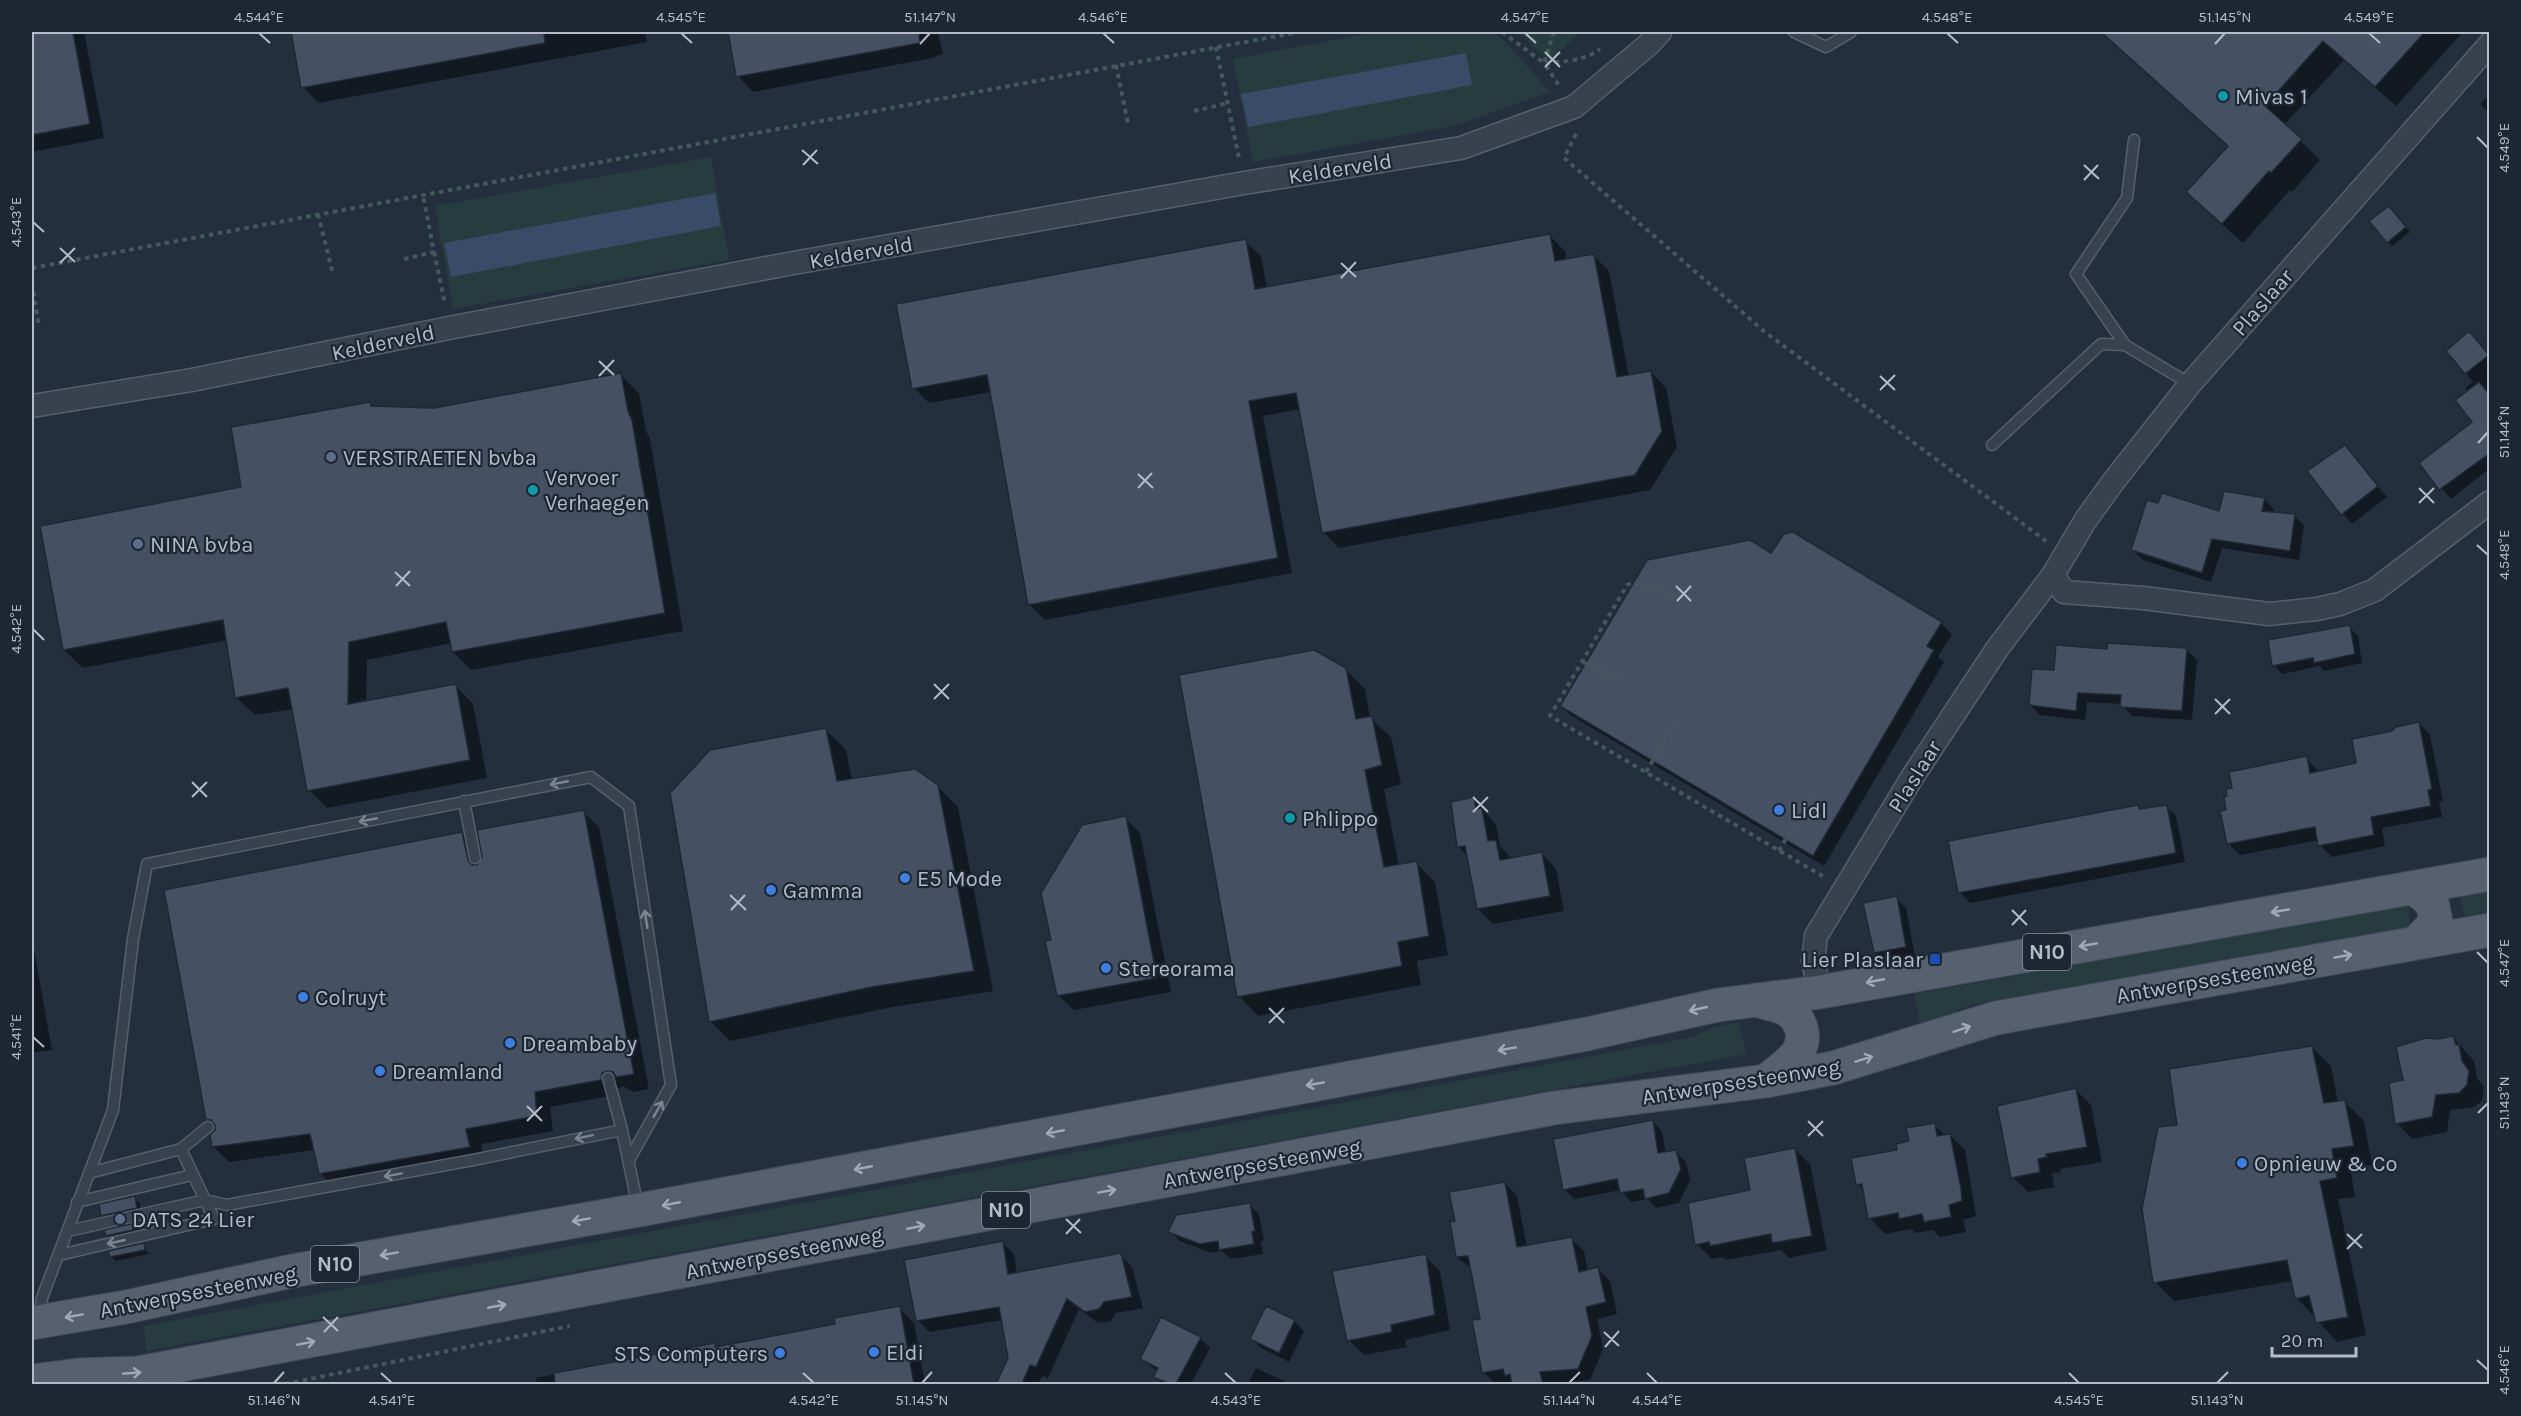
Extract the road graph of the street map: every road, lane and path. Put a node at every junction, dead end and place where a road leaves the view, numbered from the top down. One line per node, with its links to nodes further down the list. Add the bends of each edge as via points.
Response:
1 (1299, 32): 9 (path)
2 (1502, 32): 10 (path)
3 (1554, 32): 10 (path)
4 (1660, 32): 13 (street, Kelderveld)
5 (1794, 32): 6 (lane, via 1826,47)
6 (1851, 32)
7 (2490, 44): 28 (street, Plaslaar)
8 (1603, 46): 10 (path, via 1594,53)
9 (1216, 47): 11 (path); 12 (path)
10 (1544, 63): 13 (path)
11 (1116, 65): 15 (path); 18 (path)
12 (1228, 103): 14 (path); 17 (path)
13 (1574, 107): 17 (street, Kelderveld, via 1461,148); 32 (path, via 1579,129 1564,159 1765,332)
14 (1194, 111)
15 (1128, 124)
16 (2134, 140): 27 (lane, via 2127,198 2076,274)
17 (1244, 183): 26 (street, Kelderveld)
18 (423, 195): 19 (path); 20 (path)
19 (318, 214): 22 (path); 23 (path)
20 (434, 252): 21 (path); 26 (path)
21 (404, 259)
22 (32, 268)
23 (333, 274)
24 (32, 283): 25 (path)
25 (39, 327)
26 (449, 328): 29 (street, Kelderveld, via 192,380)
27 (2125, 345): 28 (lane); 30 (lane, via 2101,344)
28 (2190, 384): 32 (street, Plaslaar, via 2113,483)
29 (32, 406)
30 (1992, 445)
31 (2490, 502): 33 (street, via 2374,590 2317,609 2269,614 2064,592)
32 (2064, 555): 33 (street, Plaslaar)
33 (2053, 575): 45 (street, Plaslaar, via 1997,649 1912,776)
34 (1674, 595): 35 (path, via 1627,585)
35 (1582, 661): 36 (path); 38 (path, via 1550,716)
36 (1622, 682)
37 (1679, 716): 38 (path)
38 (1646, 772): 41 (path)
39 (1811, 793): 41 (path)
40 (464, 801): 42 (lane); 55 (lane, one-way to 40, via 671,1085 629,806 591,777); 56 (lane, one-way to 56, via 147,864 133,939 113,1110)
41 (1779, 851): 45 (path)
42 (475, 858)
43 (2490, 874): 44 (main road, Antwerpsesteenweg / N10)
44 (2413, 888): 47 (main road, via 2432,902 2436,922); 48 (main road, Antwerpsesteenweg / N10, one-way to 48)
45 (1845, 890): 48 (street, Plaslaar, via 1816,936 1813,961)
46 (2490, 930): 47 (main road, Antwerpsesteenweg / N10)
47 (2416, 943): 51 (main road, Antwerpsesteenweg / N10, one-way to 47, via 1833,1068 1996,1018)
48 (1820, 992): 49 (main road, Antwerpsesteenweg / N10)
49 (1755, 1000): 51 (main road, via 1785,1009 1803,1030 1796,1055); 60 (main road, Antwerpsesteenweg / N10, one-way to 60)
50 (608, 1078): 53 (lane)
51 (1766, 1081): 64 (main road, Antwerpsesteenweg / N10, one-way to 51, via 248,1353 1554,1108)
52 (208, 1126): 54 (lane)
53 (622, 1130): 55 (lane); 58 (lane, one-way to 58, via 227,1205)
54 (181, 1149): 56 (lane); 57 (lane)
55 (629, 1160): 60 (lane)
56 (89, 1173): 59 (lane)
57 (192, 1175): 58 (lane); 59 (lane)
58 (205, 1200): 61 (lane); 62 (lane, one-way to 62, via 214,1219)
59 (77, 1202): 61 (lane)
60 (639, 1210): 63 (main road, Antwerpsesteenweg / N10, one-way to 63)
61 (68, 1230): 62 (lane)
62 (59, 1255): 63 (lane)
63 (36, 1322)
64 (74, 1380): 65 (main road, Antwerpsesteenweg / N10)
65 (32, 1381)

